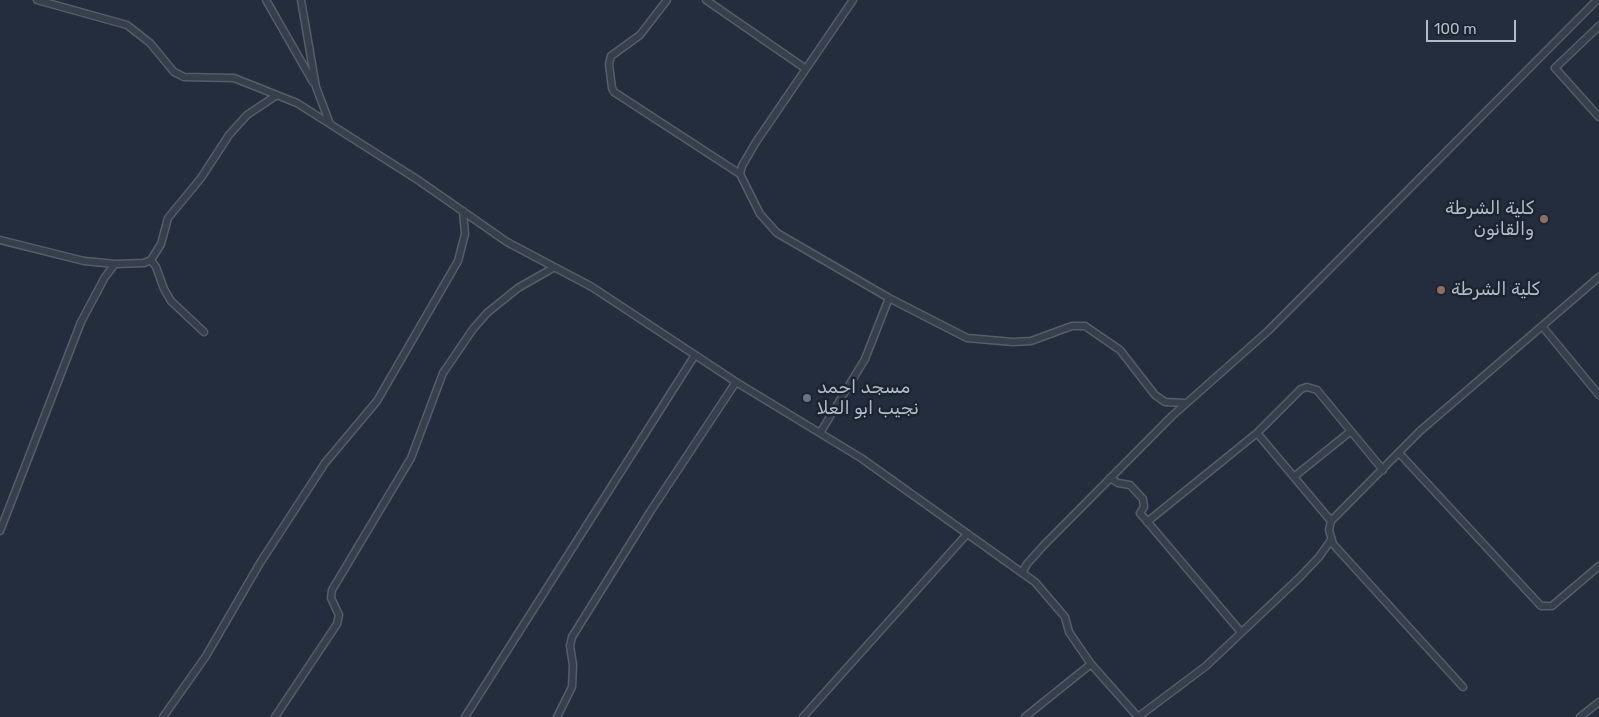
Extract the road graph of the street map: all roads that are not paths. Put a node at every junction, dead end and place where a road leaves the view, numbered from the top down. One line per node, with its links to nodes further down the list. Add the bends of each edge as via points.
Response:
1 (37, 0): 9 (street)
2 (55, 0): 9 (street)
3 (266, 0): 12 (street)
4 (301, 0): 12 (street)
5 (667, 0): 16 (street, via 640,35 612,56 609,64 612,88)
6 (706, 0): 11 (street)
7 (853, 0): 11 (street)
8 (1597, 0): 30 (street, via 1268,331)
9 (65, 10): 13 (street, via 127,25 140,33 174,72 184,78 234,78)
10 (1599, 26): 14 (street, via 1555,68)
11 (806, 69): 16 (street, via 756,142)
12 (316, 87): 15 (street)
13 (277, 95): 15 (street, via 297,103); 19 (street, via 247,115 228,135 201,178 168,218 161,244)
14 (1599, 117)
15 (330, 124): 17 (street)
16 (740, 174): 23 (street, via 760,214 777,233)
17 (464, 211): 21 (street, via 507,242); 50 (street, via 465,234 458,261 376,401 325,463 260,563 206,656)
18 (0, 240): 20 (street, via 84,261)
19 (151, 260): 20 (street); 25 (street, via 171,301)
20 (115, 264): 41 (street, via 78,329)
21 (553, 268): 26 (street, via 592,287); 51 (street, via 518,288 487,313 443,373 411,458 332,590 331,598 339,614 337,624)
22 (1599, 277): 24 (street)
23 (889, 298): 29 (street, via 967,338 978,340 1031,341 1072,326 1085,326 1120,350); 33 (street, via 865,359)
24 (1542, 326): 28 (street); 35 (street)
25 (204, 332)
26 (695, 355): 27 (street); 52 (street)
27 (736, 382): 33 (street); 53 (street, via 572,637 572,687)
28 (1599, 395)
29 (1165, 402): 30 (street); 31 (street)
30 (1185, 403): 31 (street)
31 (1170, 418): 38 (street)
32 (1352, 431): 34 (street, via 1317,390 1307,387 1301,389); 36 (street); 37 (street)
33 (820, 433): 42 (street, via 861,458)
34 (1257, 433): 37 (street); 40 (street)
35 (1399, 453): 36 (street); 44 (street, via 1541,606 1552,606)
36 (1383, 470): 39 (street)
37 (1295, 476): 39 (street)
38 (1110, 478): 40 (street, via 1130,486 1143,500 1144,507 1140,513); 45 (street)
39 (1331, 521): 43 (street)
40 (1147, 522): 46 (street)
41 (0, 531)
42 (967, 534): 45 (street); 54 (street)
43 (1331, 540): 46 (street, via 1299,578); 48 (street, via 1348,563)
44 (1599, 566)
45 (1022, 573): 47 (street, via 1035,582 1065,617 1067,630)
46 (1240, 631): 56 (street, via 1206,666)
47 (1091, 664): 55 (street); 56 (street)
48 (1462, 687)
49 (1599, 702): 57 (street)
50 (163, 717)
51 (275, 717)
52 (465, 717)
53 (557, 717)
54 (803, 717)
55 (1025, 717)
56 (1138, 717)
57 (1580, 717)

